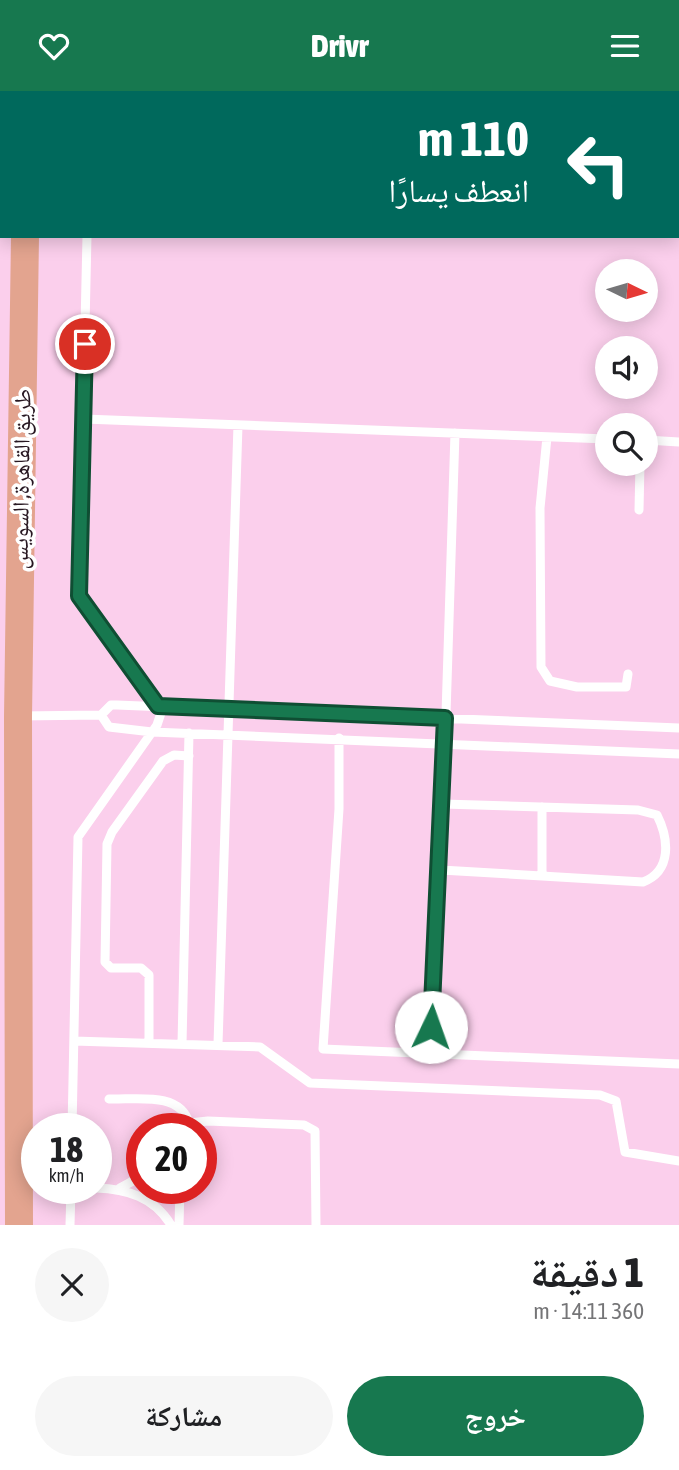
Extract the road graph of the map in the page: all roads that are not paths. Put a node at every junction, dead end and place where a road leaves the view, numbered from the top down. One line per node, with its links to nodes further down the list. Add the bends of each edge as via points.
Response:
1 (26, 238): 16 (main road, طريق القاهرة, السويس)
2 (87, 238): 3 (lane)
3 (84, 419): 4 (lane); 13 (lane, via 79,596)
4 (238, 425): 5 (lane); 14 (lane)
5 (455, 433): 6 (lane); 17 (lane)
6 (547, 437): 7 (lane); 12 (lane, via 540,508 541,667 550,681 577,687 626,687)
7 (595, 439)
8 (658, 441): 9 (lane)
9 (679, 442)
10 (640, 476): 11 (lane)
11 (639, 510)
12 (628, 674)
13 (158, 706): 14 (lane); 15 (lane, via 111,705); 19 (lane, via 160,719)
14 (230, 709): 17 (lane); 21 (lane)
15 (100, 715): 16 (lane); 19 (lane, via 109,727)
16 (18, 717): 28 (main road, طريق القاهرة, السويس)
17 (445, 718): 18 (lane); 23 (lane)
18 (679, 727)
19 (152, 732): 20 (lane); 32 (lane, via 78,837)
20 (189, 733): 21 (lane); 25 (lane)
21 (228, 734): 22 (lane); 35 (lane)
22 (339, 738): 23 (lane); 36 (lane, via 339,809 323,1049)
23 (445, 742): 24 (lane); 26 (lane)
24 (679, 754)
25 (189, 755): 33 (lane, via 163,761 107,844 105,962 111,968 141,968 149,975); 34 (lane)
26 (443, 804): 27 (lane); 29 (lane)
27 (542, 807): 30 (lane); 30 (lane, via 638,810 657,815 667,845 663,864 653,878 643,882)
28 (18, 814): 31 (main road); 48 (main road, طريق القاهرة, السويس)
29 (441, 870): 30 (lane); 36 (lane)
30 (541, 876)
31 (0, 925)
32 (74, 1041): 33 (lane); 39 (lane)
33 (149, 1043): 34 (lane)
34 (182, 1044): 35 (lane)
35 (218, 1044): 42 (lane, via 260,1047 310,1083 600,1095 615,1101 625,1152)
36 (430, 1053): 37 (lane)
37 (679, 1064)
38 (109, 1099): 40 (lane, via 173,1102)
39 (72, 1113)
40 (185, 1113)
41 (217, 1121): 52 (lane, via 304,1125 315,1131)
42 (679, 1161)
43 (126, 1185): 45 (lane)
44 (112, 1188): 45 (lane)
45 (120, 1188): 50 (lane, via 144,1197)
46 (71, 1204): 49 (lane)
47 (180, 1204): 51 (lane)
48 (19, 1225)
49 (70, 1225)
50 (171, 1225)
51 (179, 1225)
52 (316, 1225)

